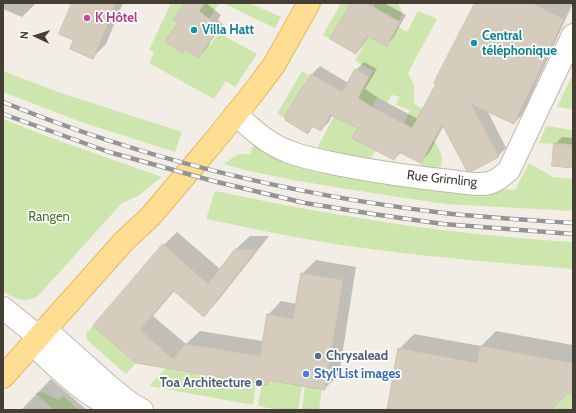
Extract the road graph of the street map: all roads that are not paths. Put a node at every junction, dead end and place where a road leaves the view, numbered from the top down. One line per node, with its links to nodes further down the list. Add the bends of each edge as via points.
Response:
1 (308, 3): 3 (main road, via 274,64)
2 (572, 42): 3 (street, Rue Grimling, via 510,170 488,183 423,178 298,155 262,138)
3 (236, 114): 5 (main road, via 172,194 126,240)
4 (3, 308): 5 (street)
5 (39, 337): 6 (main road); 7 (street, via 92,396 104,404); 8 (street)
6 (3, 377)
7 (123, 410)
8 (142, 410)

